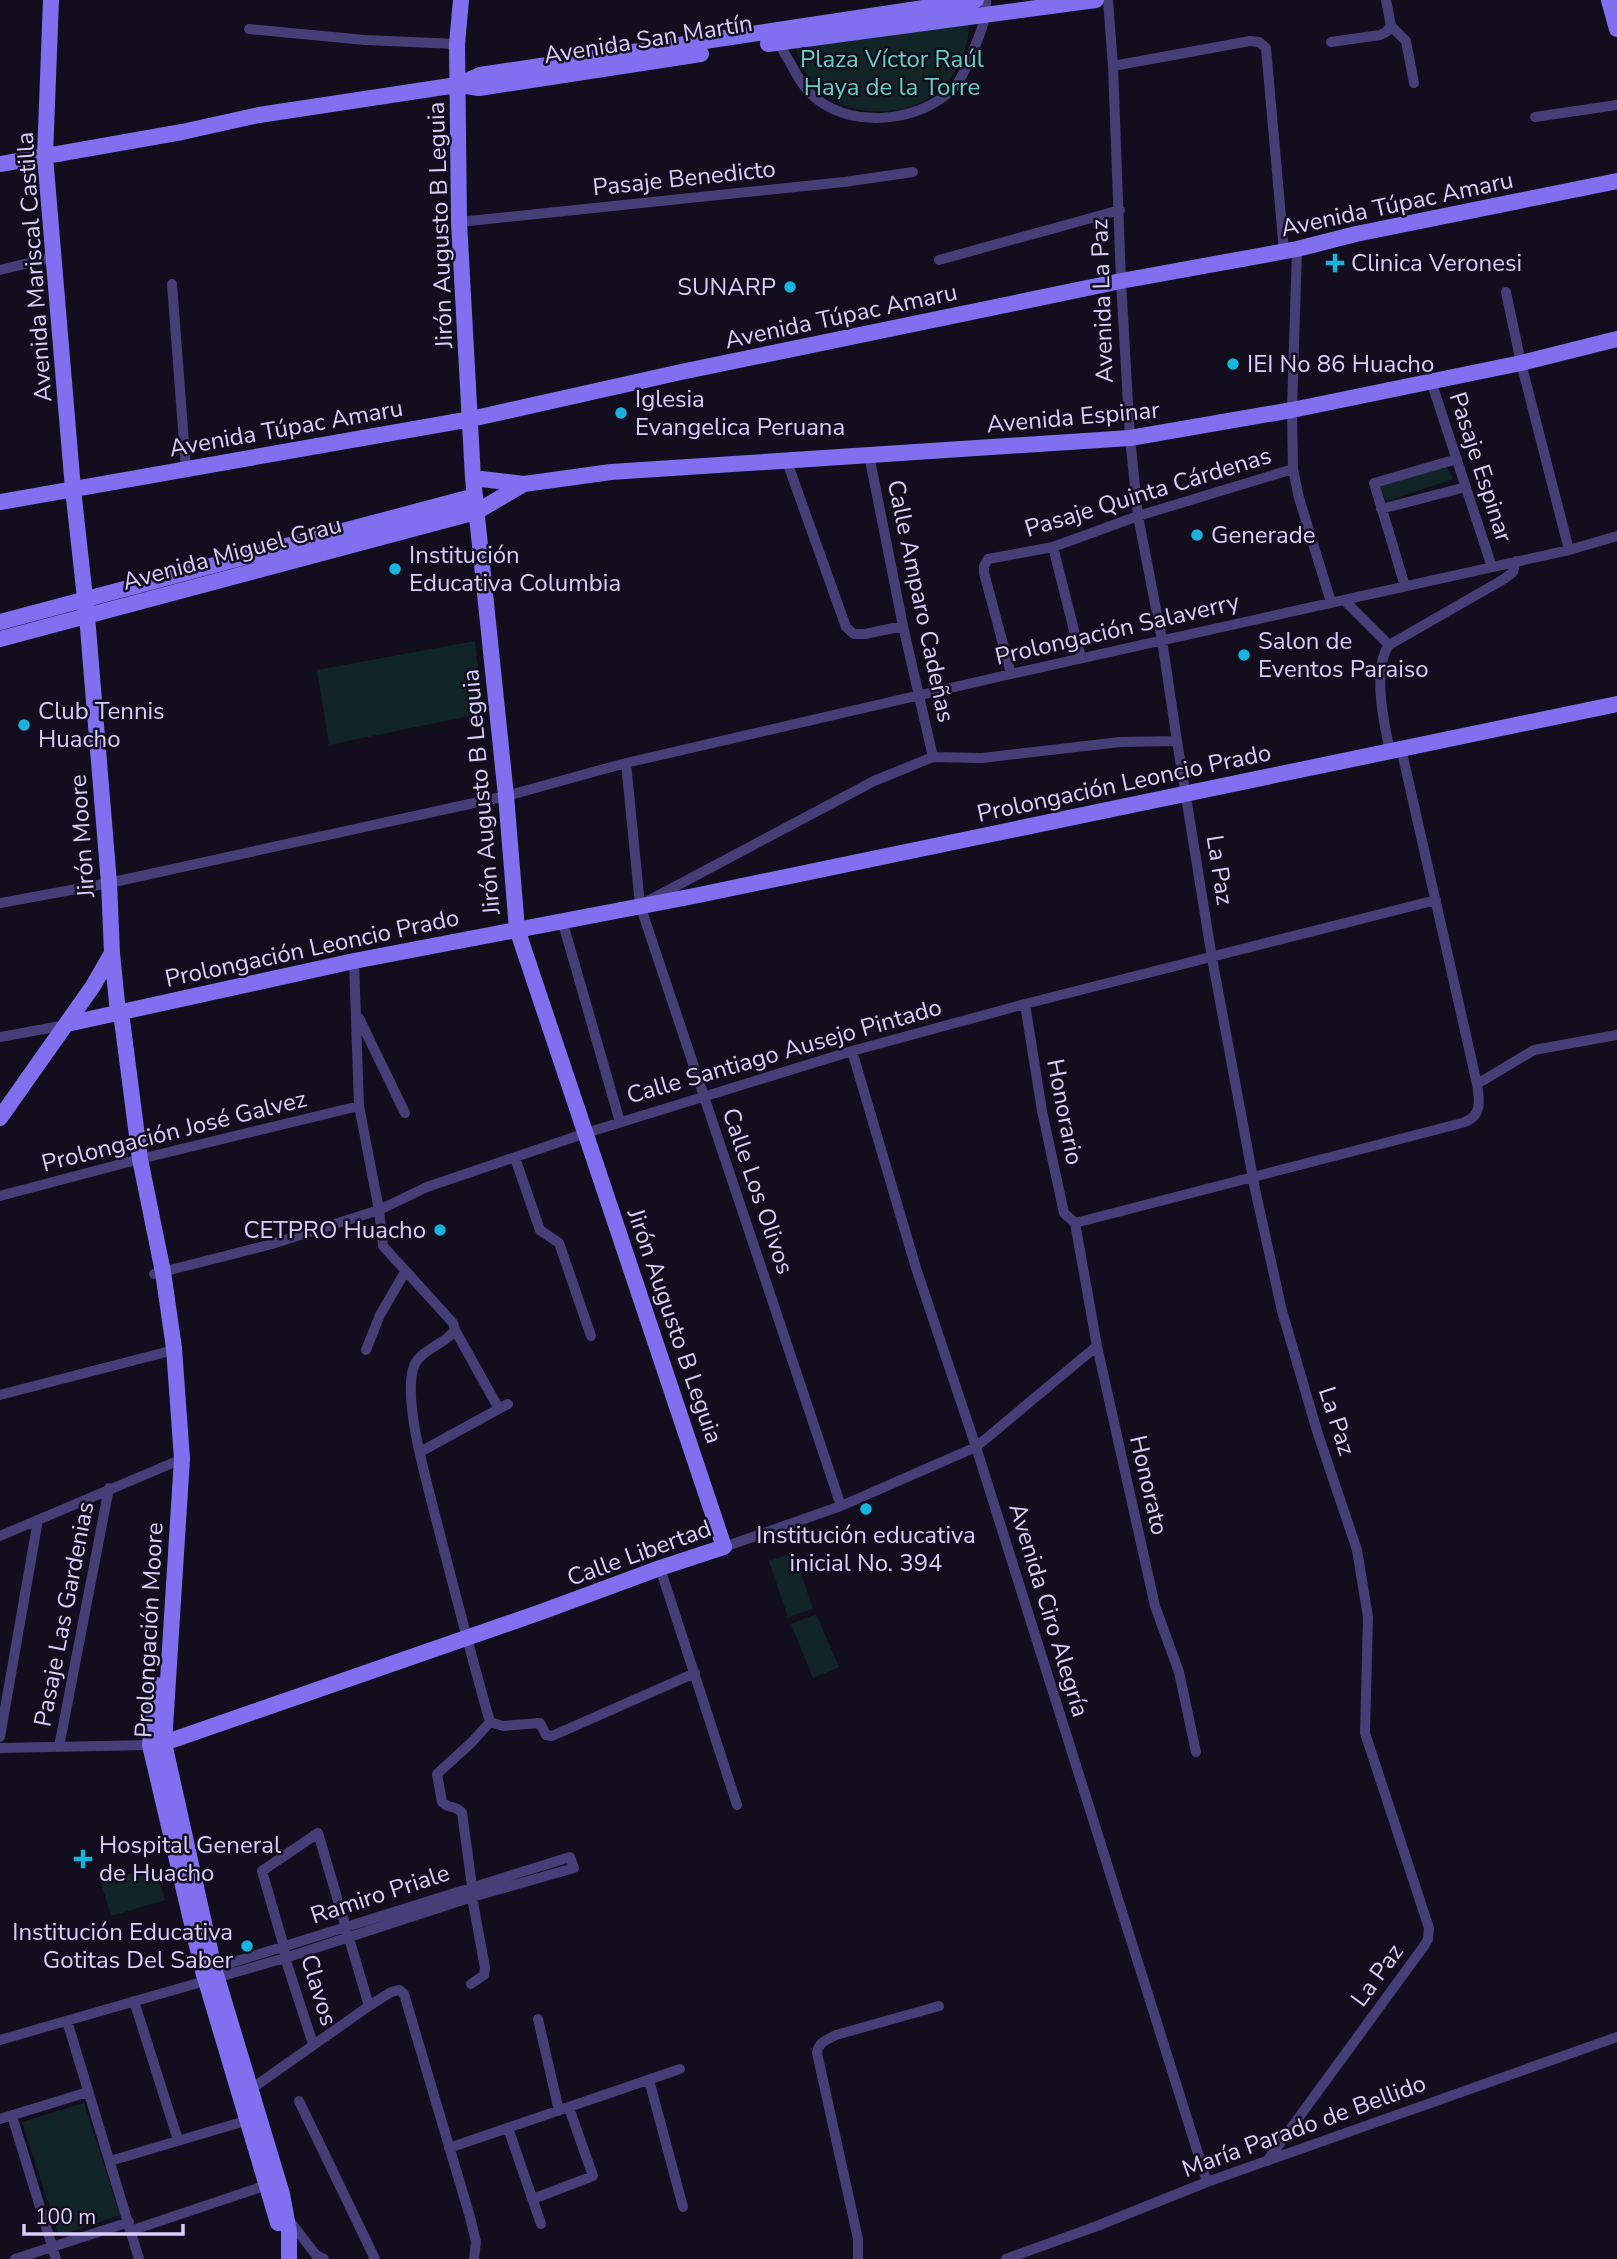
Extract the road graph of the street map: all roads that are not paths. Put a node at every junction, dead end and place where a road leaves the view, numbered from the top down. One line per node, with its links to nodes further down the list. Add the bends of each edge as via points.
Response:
1 (51, 0): 21 (street, Avenida Mariscal Castilla)
2 (461, 0): 15 (street, Jirón Augusto B Leguia)
3 (976, 0): 8 (street, Avenida San Martín)
4 (1096, 0): 9 (street, Avenida San Martín)
5 (1108, 0): 16 (street, Avenida La Paz)
6 (1386, 0): 10 (street)
7 (1609, 0): 12 (street)
8 (954, 7): 9 (street, Avenida San Martín); 13 (street, Avenida San Martín)
9 (986, 7): 13 (street, via 967,67 953,88 930,106 901,116 846,114 818,100 798,77)
10 (1391, 26): 14 (street, via 1380,35); 17 (street, via 1406,41)
11 (249, 29): 15 (street)
12 (1617, 29)
13 (778, 37): 18 (street, Avenida San Martín, via 480,75)
14 (1331, 42)
15 (457, 44): 18 (street, Jirón Augusto B Leguia)
16 (1113, 66): 25 (street, Avenida La Paz); 27 (street, via 1250,41 1266,48)
17 (1414, 83)
18 (457, 85): 21 (street, Avenida San Martín, via 259,115); 26 (street, Jirón Augusto B Leguia)
19 (1617, 105): 20 (street)
20 (1535, 117)
21 (46, 156): 22 (street, Avenida San Martín); 28 (street, Avenida Mariscal Castilla)
22 (0, 164)
23 (913, 172): 26 (street, Pasaje Benedicto)
24 (1617, 181): 27 (street, Avenida Túpac Amaru)
25 (1120, 210): 29 (street); 31 (street, Avenida La Paz)
26 (459, 222): 38 (street, Jirón Augusto B Leguia)
27 (1290, 250): 31 (street, Avenida Túpac Amaru); 37 (street)
28 (54, 257): 30 (street); 48 (street, Avenida Mariscal Castilla)
29 (939, 260)
30 (0, 270)
31 (1121, 281): 38 (street, Avenida Túpac Amaru); 39 (street, Avenida La Paz)
32 (172, 284): 43 (street)
33 (1507, 292): 35 (street)
34 (1617, 339): 35 (street, Avenida Espinar)
35 (1521, 363): 36 (street, Avenida Espinar); 55 (street)
36 (1431, 381): 37 (street, Avenida Espinar); 42 (street, Pasaje Espinar)
37 (1292, 410): 39 (street, Avenida Espinar); 44 (street)
38 (471, 419): 43 (street, Avenida Túpac Amaru); 45 (street, Jirón Augusto B Leguia)
39 (1130, 439): 40 (street, Avenida Espinar); 52 (street, Avenida La Paz)
40 (869, 454): 41 (street, Avenida Espinar); 63 (street, Calle Amparo Cadeñas)
41 (786, 459): 46 (street, Avenida Espinar, via 611,472); 63 (street, via 846,627 854,634 865,634)
42 (1457, 459): 47 (street, Pasaje Espinar); 51 (street, via 1375,482)
43 (186, 469): 48 (street, Avenida Túpac Amaru)
44 (1293, 469): 52 (street, Pasaje Quinta Cárdenas); 60 (street)
45 (474, 478): 46 (street, Avenida Espinar); 50 (street, Jirón Augusto B Leguia)
46 (524, 484): 50 (street, Avenida Espinar)
47 (1466, 487): 51 (street); 57 (street, Pasaje Espinar)
48 (73, 489): 49 (street, Avenida Túpac Amaru); 61 (street, Jirón Moore)
49 (0, 502)
50 (476, 504): 61 (street, Avenida Miguel Grau); 76 (street, Jirón Augusto B Leguia)
51 (1381, 509): 58 (street)
52 (1138, 516): 54 (street, Pasaje Quinta Cárdenas); 65 (street, Avenida La Paz)
53 (1617, 536): 55 (street, Prolongación Salaverry)
54 (1053, 547): 67 (street); 68 (street, Pasaje Quinta Cárdenas, via 988,559 984,566)
55 (1569, 550): 56 (street, Prolongación Salaverry)
56 (1516, 561): 57 (street, Prolongación Salaverry); 66 (street, via 1513,572 1504,579)
57 (1492, 567): 58 (street, Prolongación Salaverry)
58 (1405, 586): 59 (street, Prolongación Salaverry)
59 (1344, 600): 60 (street, Prolongación Salaverry); 66 (street)
60 (1331, 602): 65 (street, Prolongación Salaverry)
61 (86, 608): 62 (street, Avenida Miguel Grau); 64 (street, Avenida Miguel Grau); 78 (street, Jirón Moore)
62 (0, 622)
63 (903, 626): 69 (street, Calle Amparo Cadeñas)
64 (0, 639)
65 (1162, 640): 67 (street, Prolongación Salaverry); 72 (street, La Paz)
66 (1389, 645): 73 (street, via 1383,658 1381,691 1384,724)
67 (1081, 658): 68 (street, Prolongación Salaverry)
68 (1011, 674): 69 (street, Prolongación Salaverry)
69 (920, 695): 74 (street, Calle Amparo Cadeñas); 75 (street, Prolongación Salaverry)
70 (1617, 704): 73 (street, Prolongación Leoncio Prado)
71 (1617, 713): 73 (street, Prolongación Leoncio Prado)
72 (1177, 741): 74 (street, Prolongación Leoncio Prado, via 1119,742 982,758); 77 (street, La Paz)
73 (1398, 752): 77 (street, Prolongación Leoncio Prado); 79 (street)
74 (933, 757): 81 (street, Prolongación Leoncio Prado, via 874,781)
75 (626, 763): 76 (street, Prolongación Salaverry); 81 (street, Calle Los Olivos)
76 (506, 796): 78 (street, Prolongación Salaverry); 83 (street, Jirón Augusto B Leguia)
77 (1187, 797): 81 (street, Prolongación Leoncio Prado); 85 (street, La Paz)
78 (109, 883): 80 (street, Prolongación Salaverry); 84 (street, Jirón Moore)
79 (1436, 900): 85 (street, Calle Santiago Ausejo Pintado); 94 (street)
80 (0, 904)
81 (640, 905): 82 (street, Prolongación Leoncio Prado); 95 (street, Calle Los Olivos)
82 (562, 920): 83 (street, Prolongación Leoncio Prado); 99 (street)
83 (517, 929): 86 (street, Prolongación Leoncio Prado); 100 (street, Jirón Augusto B Leguia)
84 (112, 953): 89 (street, Jirón Moore); 90 (street)
85 (1212, 957): 87 (street, Calle Santiago Ausejo Pintado); 103 (street, La Paz)
86 (354, 961): 88 (street); 89 (street, Prolongación Leoncio Prado)
87 (1024, 1004): 93 (street, Calle Santiago Ausejo Pintado); 106 (street, Honorario, via 1064,1213)
88 (357, 1012): 96 (street); 97 (street)
89 (118, 1013): 90 (street, Prolongación Leoncio Prado); 102 (street, Jirón Moore)
90 (67, 1024): 92 (street); 98 (street)
91 (1617, 1035): 94 (street, via 1534,1051)
92 (0, 1037)
93 (852, 1051): 95 (street, Calle Santiago Ausejo Pintado); 115 (street, Avenida Ciro Alegría, via 916,1268)
94 (1477, 1084): 103 (street, via 1479,1107 1467,1122)
95 (704, 1096): 99 (street, Calle Santiago Ausejo Pintado); 119 (street, Calle Los Olivos)
96 (359, 1106): 102 (street, Prolongación José Galvez); 105 (street)
97 (405, 1114)
98 (0, 1118)
99 (620, 1122): 100 (street, Calle Santiago Ausejo Pintado)
100 (586, 1133): 101 (street, Calle Santiago Ausejo Pintado); 122 (street, Jirón Augusto B Leguia)
101 (515, 1158): 105 (street, Calle Santiago Ausejo Pintado, via 427,1187); 110 (street, via 540,1230 559,1242)
102 (136, 1161): 104 (street, Prolongación José Galvez); 108 (street, Prolongación Moore)
103 (1254, 1176): 106 (street); 159 (street, La Paz, via 1282,1311 1357,1550 1368,1617 1365,1733 1429,1928 1424,1947)
104 (0, 1196)
105 (379, 1210): 107 (street, via 383,1246); 108 (street, Calle Santiago Ausejo Pintado)
106 (1075, 1223): 111 (street, Honorato)
107 (405, 1272): 109 (street); 112 (street)
108 (159, 1273): 113 (street, Prolongación Moore)
109 (455, 1330): 116 (street, via 418,1358 413,1368 411,1397); 116 (street, via 504,1406)
110 (592, 1336)
111 (1097, 1346): 115 (street, Calle Libertad); 131 (street, Honorato, via 1155,1606 1179,1672)
112 (366, 1350)
113 (171, 1351): 114 (street); 117 (street, Prolongación Moore)
114 (0, 1395)
115 (976, 1447): 119 (street, Calle Libertad); 160 (street, Avenida Ciro Alegría)
116 (420, 1452): 124 (street)
117 (178, 1461): 118 (street); 128 (street, Prolongación Moore)
118 (109, 1489): 120 (street); 129 (street, Pasaje Las Gardenias)
119 (841, 1506): 122 (street, Calle Libertad)
120 (38, 1520): 121 (street); 127 (street)
121 (0, 1536)
122 (724, 1547): 123 (street, Calle Libertad)
123 (660, 1568): 124 (street, Calle Libertad); 125 (street)
124 (466, 1639): 126 (street); 128 (street, Calle Libertad)
125 (695, 1673): 126 (street, via 552,1736 540,1723 503,1726); 132 (street)
126 (490, 1722): 133 (street, via 437,1774 442,1802 462,1813)
127 (0, 1737)
128 (157, 1744): 129 (street); 136 (street, Prolongación Moore)
129 (59, 1747): 130 (street)
130 (0, 1748)
131 (1196, 1752)
132 (737, 1805)
133 (472, 1892): 133 (street, Ramiro Priale, via 574,1868 570,1857); 134 (street, Ramiro Priale); 137 (street, via 485,1968 484,1975)
134 (347, 1932): 135 (street, Ramiro Priale); 135 (street, Clavos, via 318,1833 262,1871); 139 (street)
135 (285, 1952): 136 (street, Ramiro Priale); 145 (street, Clavos)
136 (210, 1974): 138 (street, Ramiro Priale); 148 (street, Prolongación Moore); 154 (street, Prolongación Moore)
137 (471, 1984)
138 (134, 2001): 142 (street, Ramiro Priale); 156 (street)
139 (369, 2006): 145 (street); 157 (street, via 391,1992 404,1994)
140 (939, 2006): 176 (street, via 836,2035 818,2048 858,2239)
141 (538, 2019): 151 (street)
142 (67, 2021): 144 (street, Ramiro Priale); 149 (street)
143 (1617, 2037): 159 (street, María Parado de Bellido)
144 (0, 2040)
145 (313, 2044): 148 (street)
146 (680, 2069): 147 (street)
147 (649, 2081): 151 (street); 163 (street)
148 (251, 2089): 154 (street, Prolongación Moore)
149 (88, 2092): 152 (street); 158 (street)
150 (299, 2101): 174 (street)
151 (564, 2109): 155 (street); 162 (street, via 593,2176)
152 (12, 2116): 153 (street); 167 (street)
153 (0, 2119)
154 (254, 2119): 156 (street); 161 (street, Prolongación Moore)
155 (508, 2128): 157 (street); 162 (street)
156 (178, 2140): 158 (street)
157 (449, 2148): 175 (street, via 476,2242)
158 (110, 2161): 166 (street)
159 (1267, 2161): 160 (street, María Parado de Bellido)
160 (1206, 2182): 177 (street, María Parado de Bellido)
161 (273, 2183): 164 (street, Prolongación Moore); 166 (street)
162 (533, 2199): 165 (street)
163 (683, 2207)
164 (282, 2217): 171 (street, Prolongación Moore); 172 (street, Prolongación Moore); 173 (street)
165 (541, 2224)
166 (129, 2226): 167 (street); 170 (street)
167 (52, 2247): 168 (street); 169 (street)
168 (15, 2259)
169 (56, 2259)
170 (139, 2259)
171 (279, 2259)
172 (289, 2259)
173 (324, 2259)
174 (375, 2259)
175 (474, 2259)
176 (858, 2259)
177 (1006, 2259)

